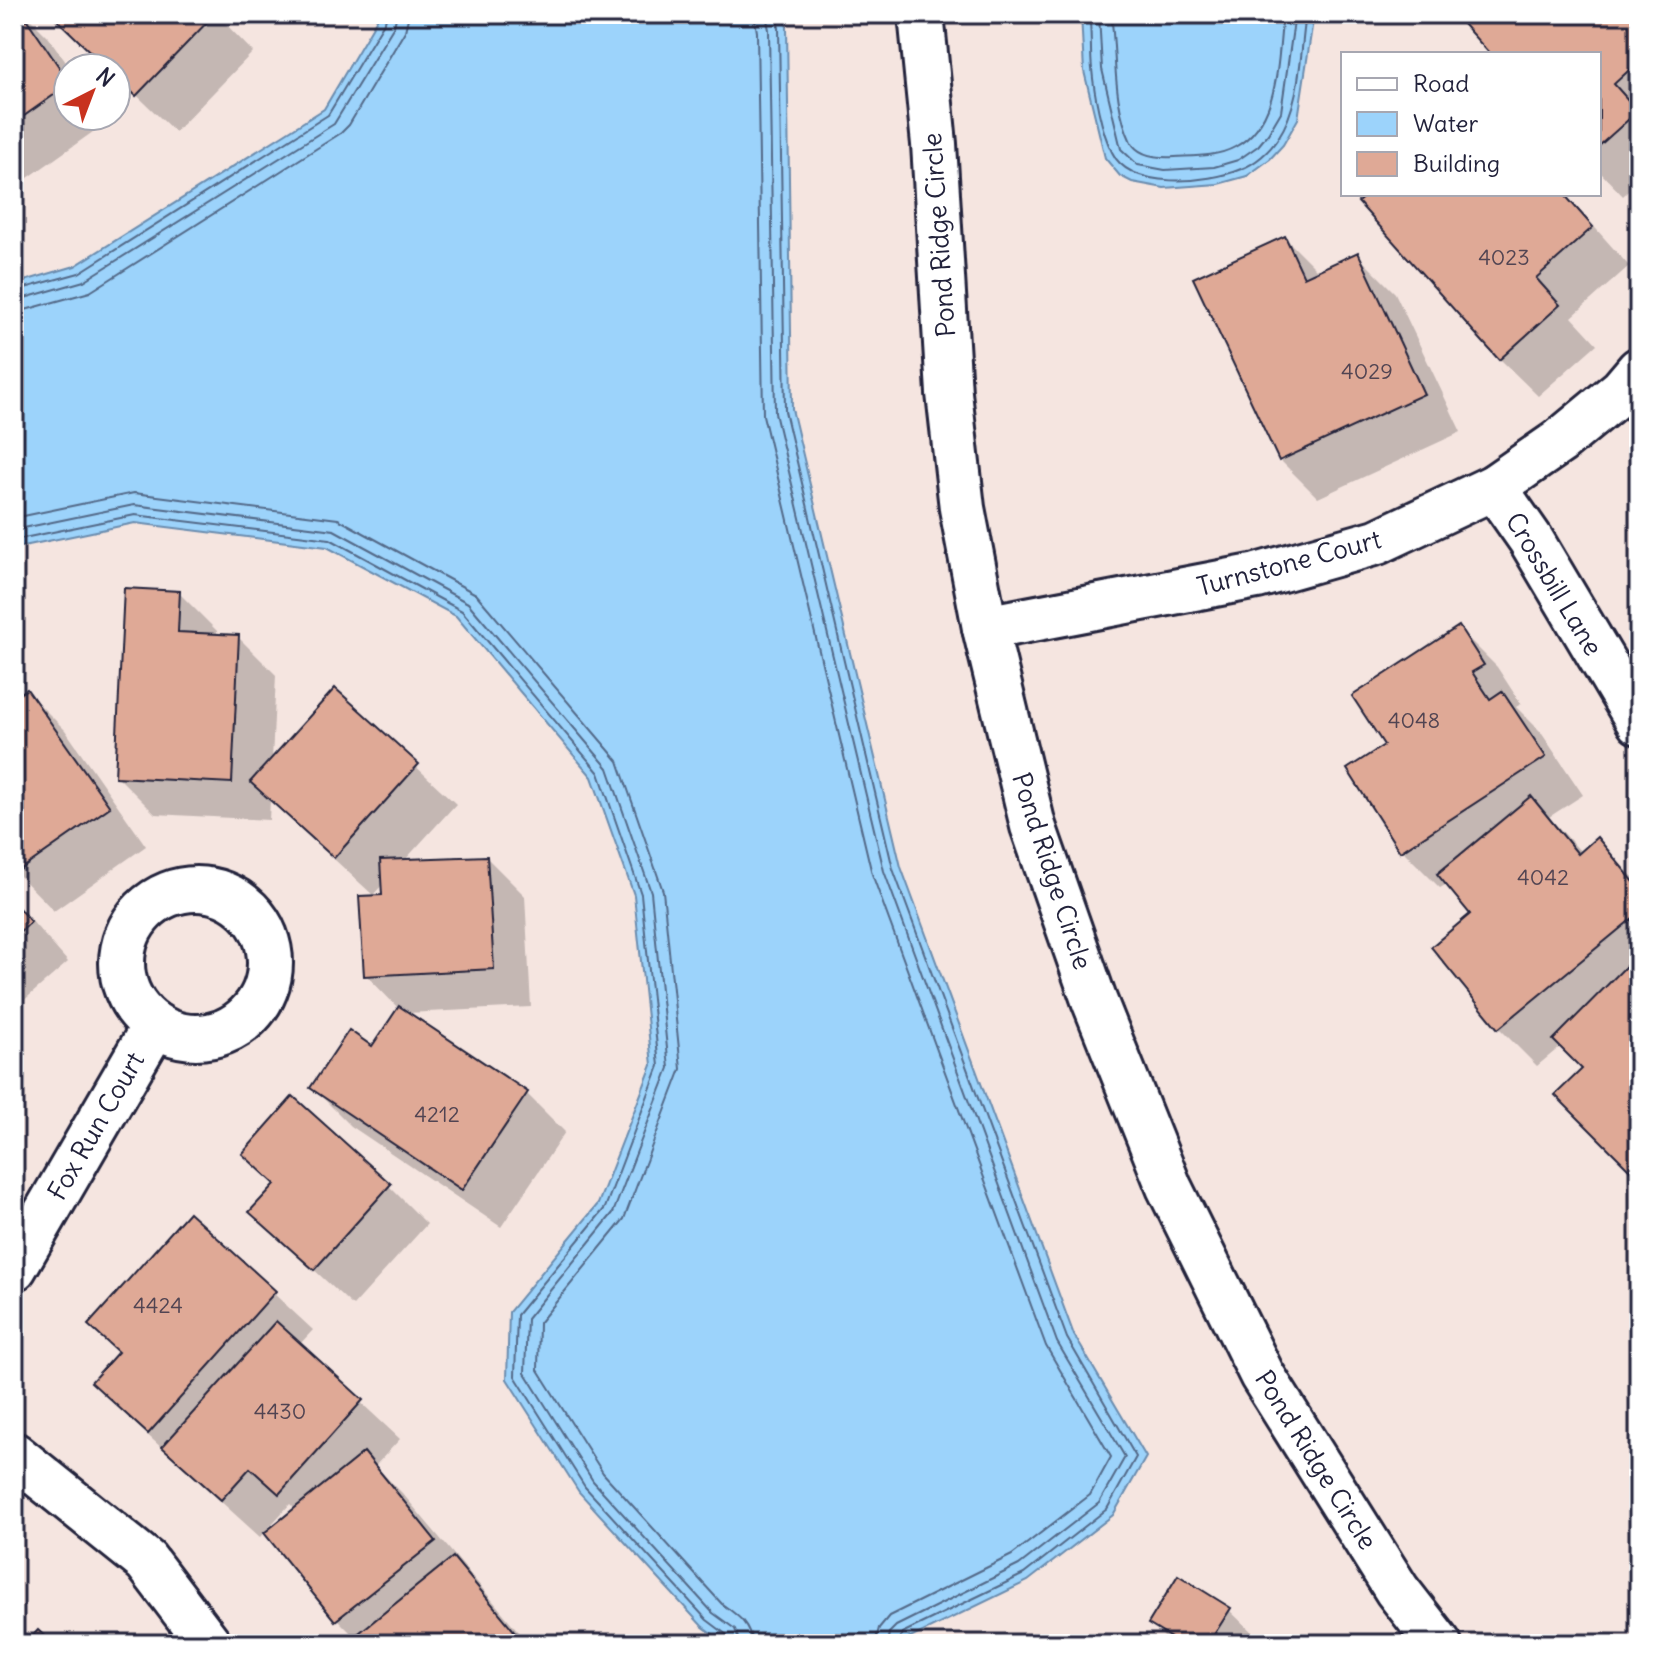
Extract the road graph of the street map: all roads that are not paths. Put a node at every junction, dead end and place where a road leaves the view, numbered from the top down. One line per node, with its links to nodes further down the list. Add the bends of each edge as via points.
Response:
1 (921, 14): 4 (street, Pond Ridge Circle, via 951,407 962,508)
2 (1639, 370): 3 (street, Turnstone Court, via 1559,442)
3 (1494, 487): 4 (street, Turnstone Court, via 1377,542 1257,576); 5 (street, Crossbill Lane)
4 (985, 628): 10 (street, Pond Ridge Circle, via 1033,826 1094,1000 1169,1187 1262,1375 1397,1590)
5 (1639, 722)
6 (155, 1025): 7 (street, Fox Run Court)
7 (14, 1268)
8 (14, 1455): 9 (street, via 146,1561)
9 (209, 1644)
10 (1439, 1644)

